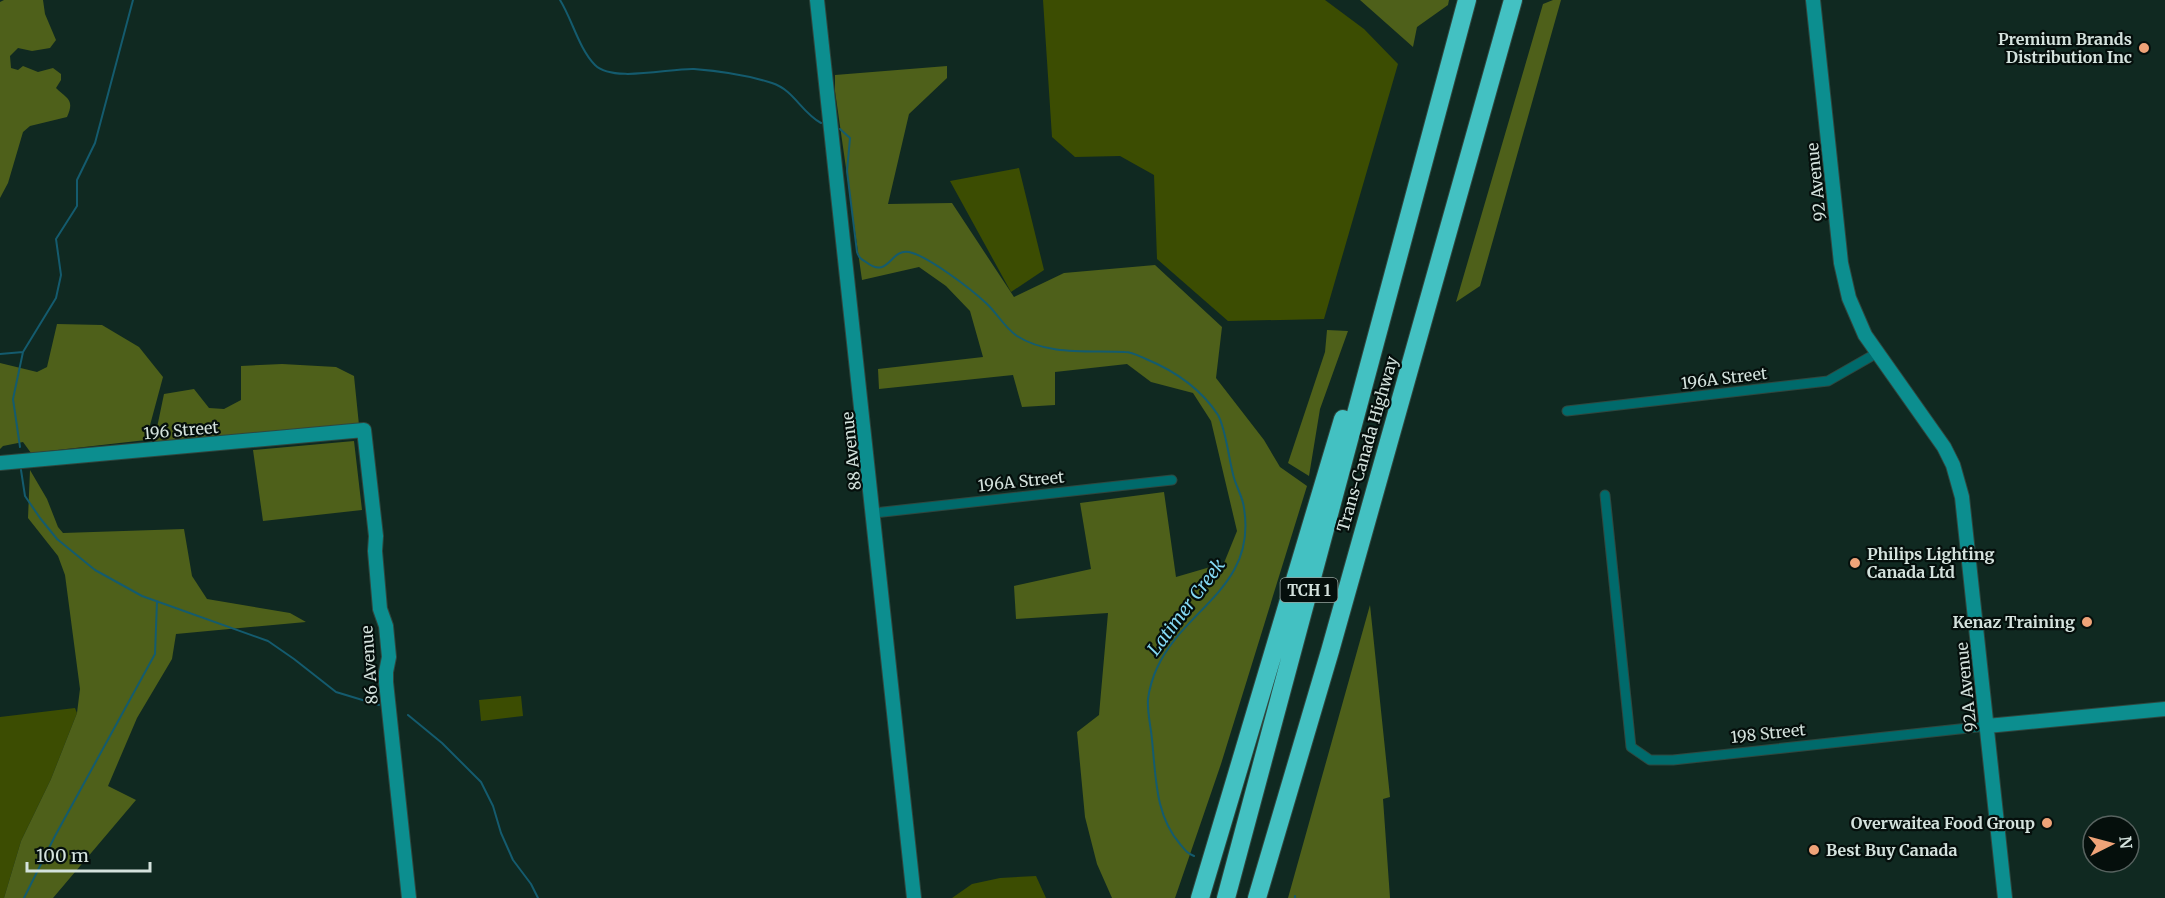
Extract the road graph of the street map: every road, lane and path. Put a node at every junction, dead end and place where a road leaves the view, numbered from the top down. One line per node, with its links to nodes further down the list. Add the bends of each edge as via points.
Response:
1 (817, 0): 12 (street, 88 Avenue)
2 (1467, 0): 5 (highway, Trans-Canada Highway / TCH 1)
3 (1513, 0): 15 (highway, Trans-Canada Highway / TCH 1)
4 (1813, 0): 6 (street, 92 Avenue, via 1841,263 1854,312)
5 (1390, 281): 18 (highway, via 1344,415); 19 (highway, Trans-Canada Highway / TCH 1)
6 (1878, 352): 7 (street, 196A Street, via 1828,381); 14 (street, 92A Avenue, via 1937,435 1959,484)
7 (1567, 411)
8 (364, 430): 9 (street, 196 Street); 16 (street, 86 Avenue, via 380,609 389,657 386,672)
9 (0, 463)
10 (1172, 480): 12 (street, 196A Street)
11 (1605, 495): 14 (street, 198 Street, via 1631,747 1650,760)
12 (874, 513): 17 (street, 88 Avenue)
13 (2165, 709): 14 (street, 198 Street)
14 (1987, 726): 22 (street, 92A Avenue)
15 (1305, 737): 20 (highway, Trans-Canada Highway / TCH 1); 21 (highway)
16 (409, 898)
17 (914, 898)
18 (1200, 898)
19 (1226, 898)
20 (1257, 898)
21 (1268, 898)
22 (2005, 898)

